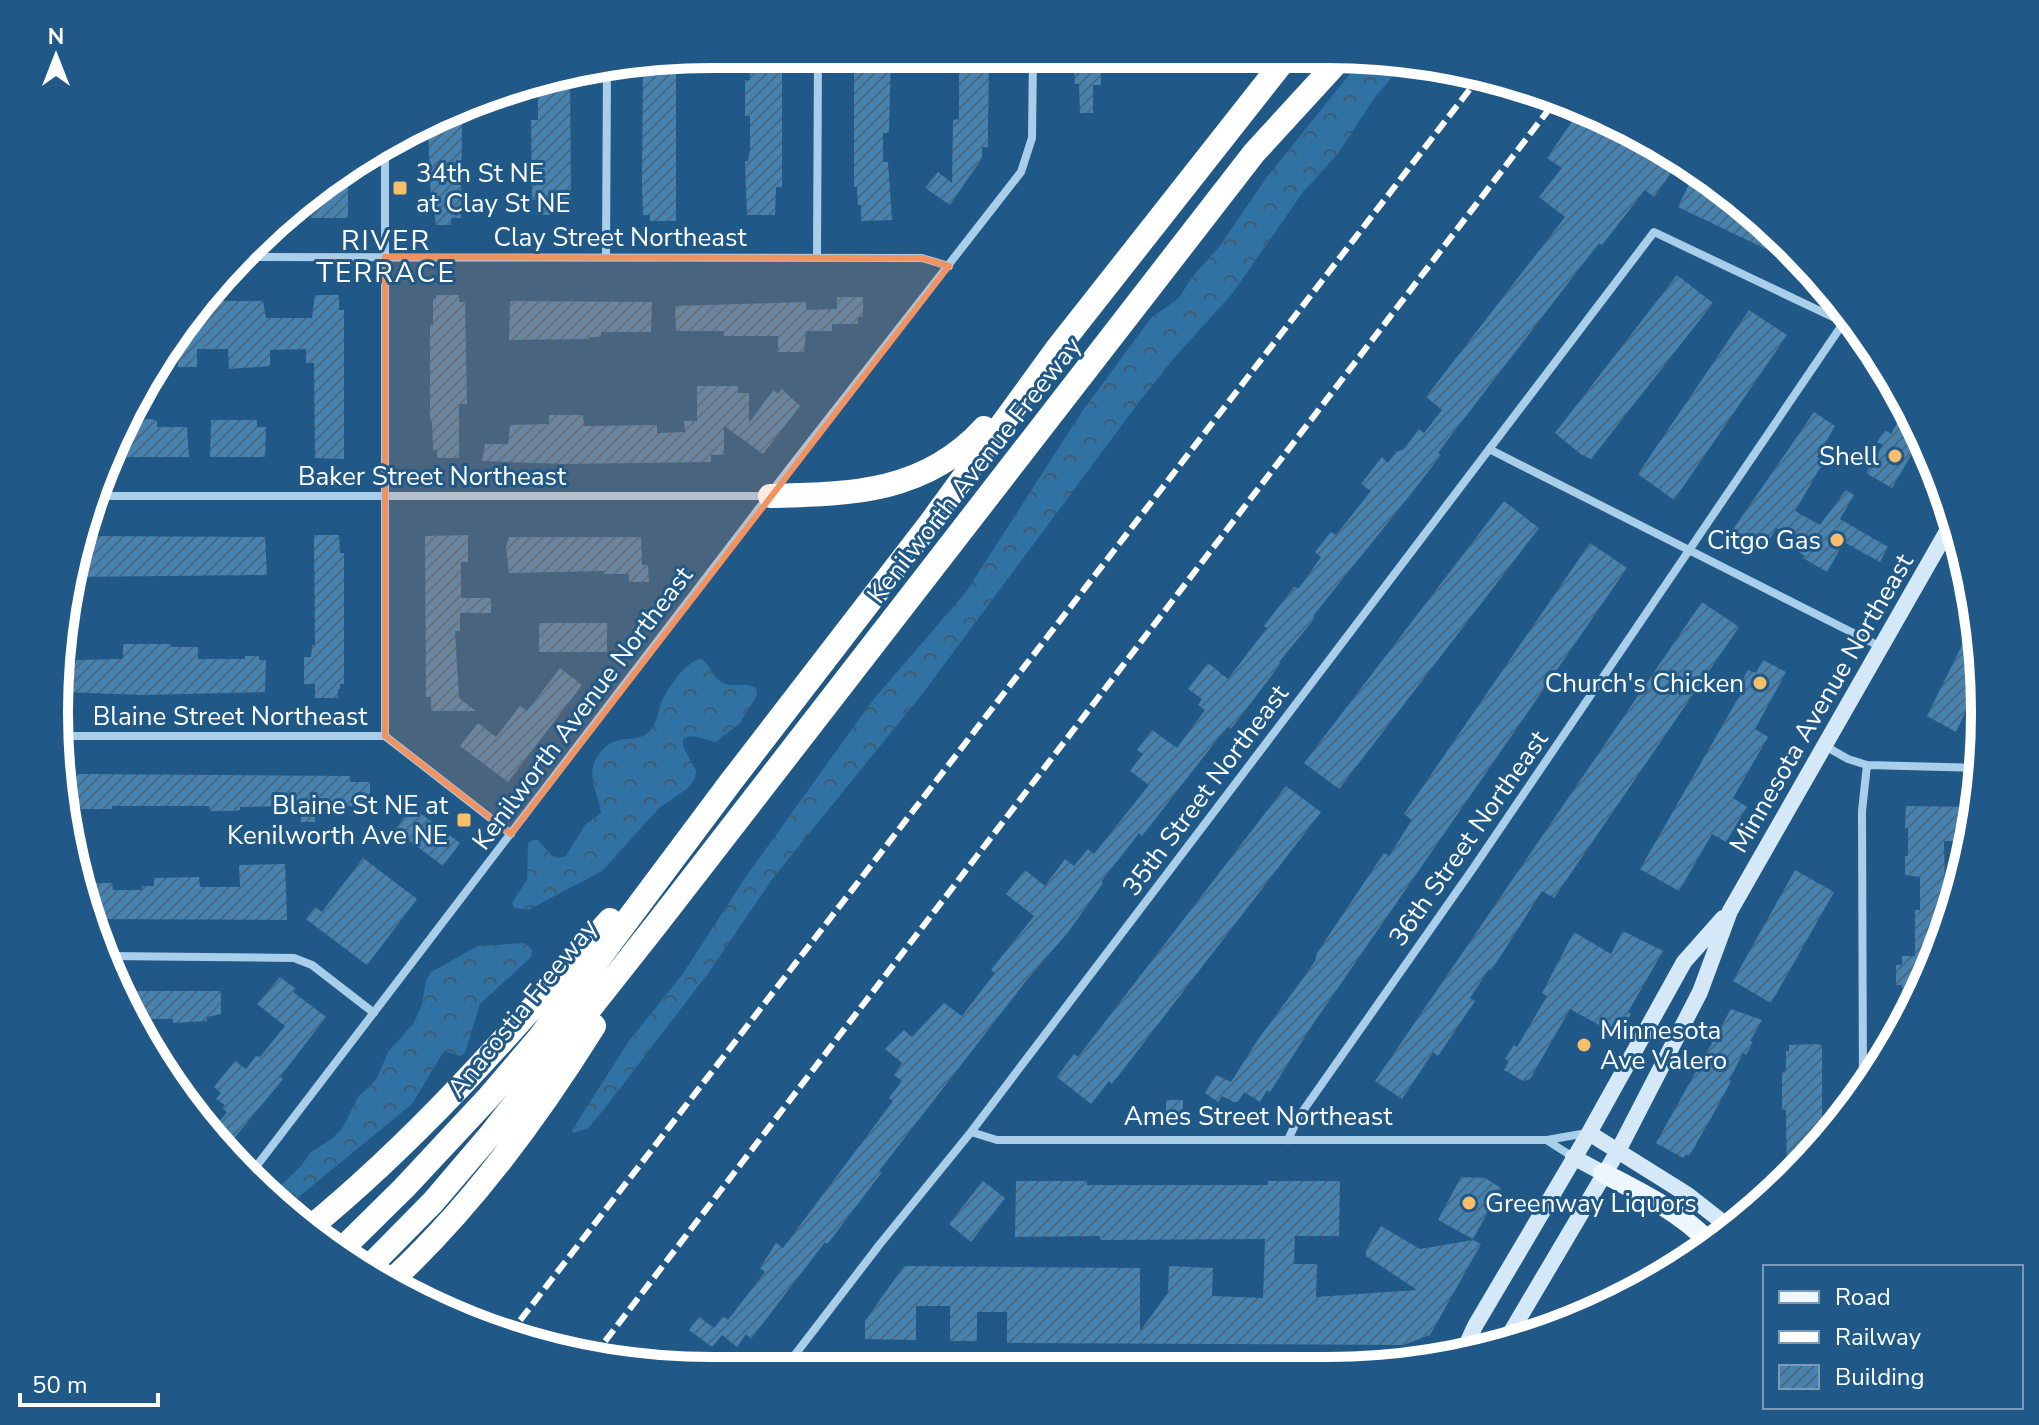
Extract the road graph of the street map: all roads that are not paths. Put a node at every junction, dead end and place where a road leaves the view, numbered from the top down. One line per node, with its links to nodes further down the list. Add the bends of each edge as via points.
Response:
1 (818, 68): 12 (street)
2 (1033, 68): 13 (street, via 1027,159)
3 (1272, 68): 7 (highway)
4 (1278, 68): 7 (highway, Kenilworth Avenue Freeway)
5 (1332, 68): 32 (highway, Kenilworth Avenue Freeway, via 1254,153)
6 (607, 77): 11 (street)
7 (1237, 119): 16 (highway, Kenilworth Avenue Freeway)
8 (385, 157): 10 (street)
9 (257, 257): 10 (street, Clay Street Northeast)
10 (385, 257): 11 (street, Clay Street Northeast); 19 (street)
11 (606, 257): 12 (street, Clay Street Northeast)
12 (817, 257): 13 (street, Clay Street Northeast, via 922,258)
13 (949, 266): 20 (street, Kenilworth Avenue Northeast)
14 (1837, 319): 17 (street, 35th Street Northeast, via 1654,232)
15 (1842, 325): 22 (street, 36th Street Northeast)
16 (1056, 350): 20 (highway, via 966,448 918,476 847,494); 29 (highway, Kenilworth Avenue Freeway)
17 (1489, 449): 22 (street); 36 (street, 35th Street Northeast)
18 (105, 496): 19 (street, Baker Street Northeast)
19 (385, 496): 20 (street, Baker Street Northeast); 25 (street)
20 (770, 496): 30 (street, Kenilworth Avenue Northeast)
21 (1945, 534): 23 (main road, Minnesota Avenue Northeast)
22 (1688, 551): 23 (street); 38 (street, 36th Street Northeast, via 1298,1118)
23 (1881, 647): 26 (main road, Minnesota Avenue Northeast)
24 (69, 736): 25 (street, Blaine Street Northeast)
25 (385, 736): 30 (street, Blaine Street Northeast)
26 (1824, 746): 27 (street); 31 (main road, Minnesota Avenue Northeast)
27 (1867, 765): 28 (street); 35 (street, via 1862,826)
28 (1968, 768)
29 (730, 783): 44 (highway, via 445,1102); 47 (highway, Anacostia Freeway, via 540,1037)
30 (511, 834): 34 (street, Kenilworth Avenue Northeast)
31 (1730, 911): 37 (main road, Minnesota Avenue Northeast, via 1684,962); 40 (main road, Minnesota Avenue Northeast, via 1700,992)
32 (656, 925): 48 (highway, via 472,1156); 49 (highway, via 517,1139 466,1206)
33 (116, 956): 34 (street, via 294,958 312,965)
34 (374, 1013): 42 (street, Kenilworth Avenue Northeast)
35 (1863, 1070)
36 (971, 1132): 38 (street, Ames Street Northeast, via 997,1140); 52 (street, 35th Street Northeast)
37 (1589, 1133): 39 (street, Ames Street Northeast); 40 (main road); 41 (main road, Minnesota Avenue Northeast)
38 (1288, 1140): 39 (street, Ames Street Northeast)
39 (1547, 1140): 41 (street)
40 (1618, 1151): 43 (main road, Minnesota Avenue Northeast); 45 (main road)
41 (1573, 1157): 43 (main road); 51 (main road, Minnesota Avenue Northeast)
42 (256, 1167)
43 (1603, 1173): 46 (main road, via 1680,1215); 50 (main road, Minnesota Avenue Northeast)
44 (317, 1222)
45 (1722, 1222)
46 (1702, 1236)
47 (348, 1243)
48 (375, 1261)
49 (398, 1275)
50 (1512, 1329)
51 (1468, 1341)
52 (793, 1357)

